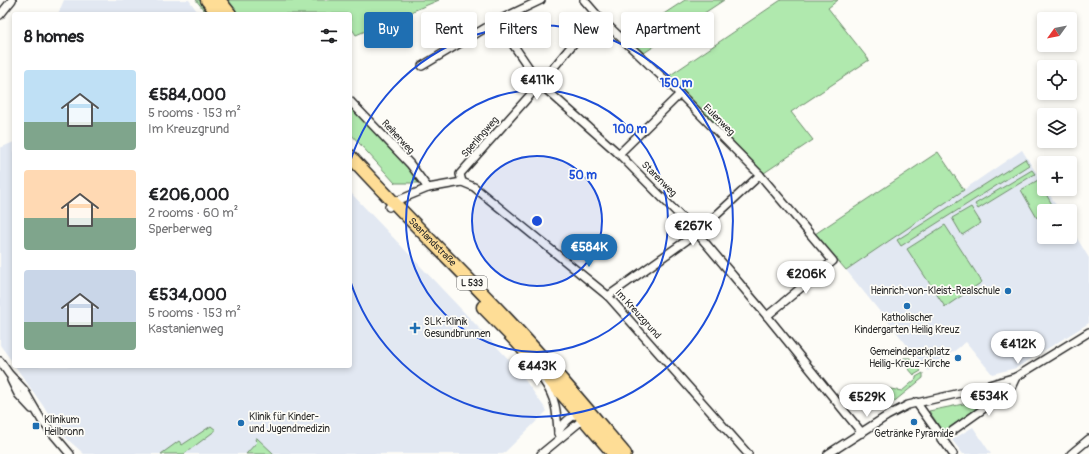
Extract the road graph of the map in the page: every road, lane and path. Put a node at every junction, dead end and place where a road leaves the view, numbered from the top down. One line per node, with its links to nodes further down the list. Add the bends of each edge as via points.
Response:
1 (12, 0): 10 (street)
2 (207, 0): 6 (main road)
3 (219, 0): 7 (main road)
4 (541, 0): 8 (street)
5 (584, 0): 9 (street, Eulenweg)
6 (216, 12)
7 (228, 12)
8 (516, 12)
9 (594, 12)
10 (0, 15)
11 (485, 28): 15 (street)
12 (613, 30): 17 (street, Eulenweg)
13 (515, 48): 16 (street, Starenweg)
14 (570, 48): 16 (street, Sperlingweg)
15 (422, 66)
16 (540, 84): 19 (street, Starenweg); 23 (street, Sperlingweg, via 460,174)
17 (680, 94): 19 (street); 22 (street, Eulenweg)
18 (352, 103): 24 (street, Reiherweg, via 410,164)
19 (619, 154): 26 (street, Starenweg)
20 (352, 158): 25 (main road, Saarlandstraße / L 533)
21 (352, 170): 25 (main road, Saarlandstraße / L 533)
22 (760, 175): 26 (street); 28 (street, Eulenweg, via 833,261)
23 (462, 182): 24 (street); 27 (street, Im Kreuzgrund, via 483,194)
24 (428, 188): 25 (street)
25 (391, 205): 30 (main road, Saarlandstraße / L 533); 34 (main road, Saarlandstraße / L 533, via 506,318)
26 (697, 233): 27 (street); 28 (street, Starenweg)
27 (608, 296): 44 (street, Im Kreuzgrund)
28 (768, 316): 36 (street, Starenweg)
29 (1088, 333): 32 (street)
30 (517, 342): 34 (main road, Saarlandstraße / L 533); 35 (street, via 552,393 557,412)
31 (0, 361): 40 (street, via 24,390 42,421)
32 (1016, 377): 33 (street, via 965,392); 37 (street, via 1010,390)
33 (916, 402): 36 (street, via 887,416); 37 (street)
34 (584, 414): 35 (street, via 574,415 560,427); 39 (street); 42 (main road, Saarlandstraße / L 533); 43 (main road, Saarlandstraße / L 533)
35 (558, 433): 39 (street)
36 (862, 433): 45 (street)
37 (941, 439): 46 (street)
38 (1089, 439): 47 (street)
39 (552, 444): 41 (street)
40 (70, 454)
41 (541, 454)
42 (614, 454)
43 (625, 454)
44 (748, 454)
45 (828, 454)
46 (953, 454)
47 (1071, 454)

